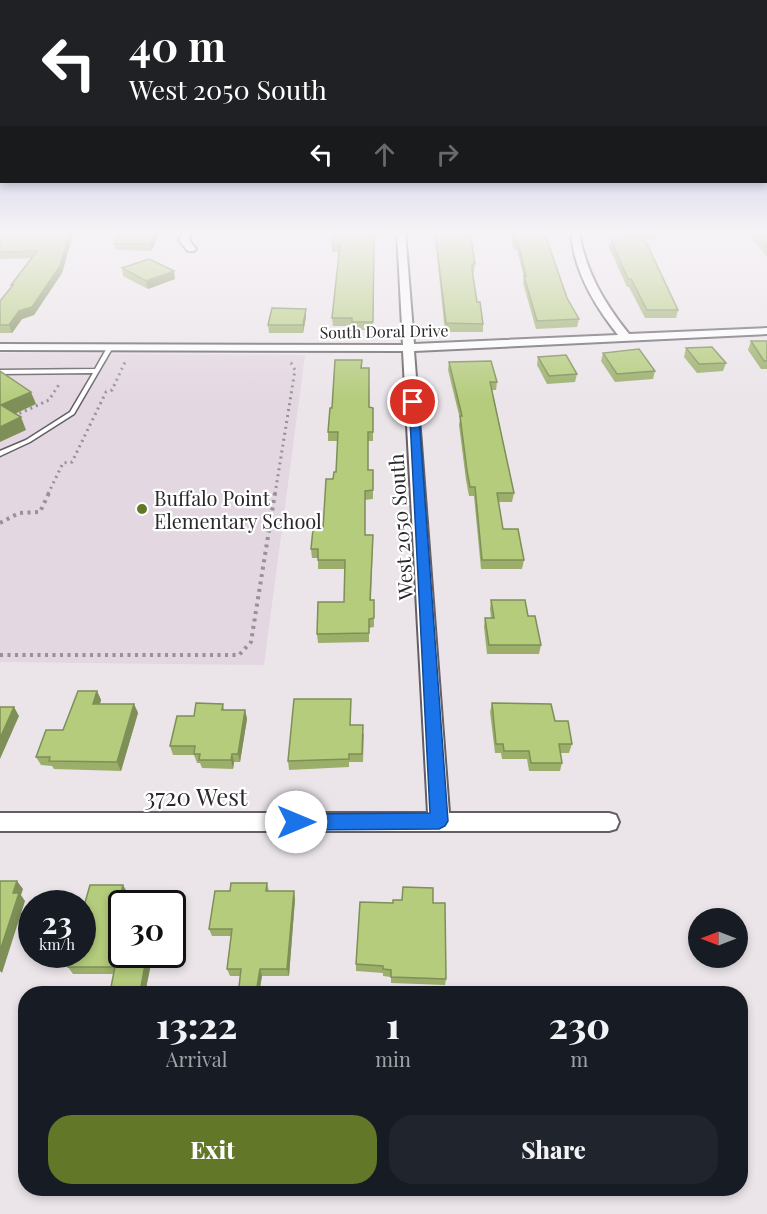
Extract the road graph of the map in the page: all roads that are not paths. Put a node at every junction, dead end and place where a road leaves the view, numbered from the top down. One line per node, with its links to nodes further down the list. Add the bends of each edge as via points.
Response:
1 (405, 288): 7 (street, West 2050 South)
2 (593, 288): 4 (street)
3 (767, 331): 4 (street, South Doral Drive)
4 (626, 338): 7 (street, South Doral Drive)
5 (0, 347): 6 (street, South Doral Drive)
6 (110, 347): 7 (street, South Doral Drive); 8 (lane)
7 (409, 348): 11 (street, West 2050 South)
8 (97, 371): 9 (lane); 10 (lane, via 72,413)
9 (0, 372)
10 (0, 454)
11 (439, 821): 12 (street, 3720 West); 13 (street, 3720 West)
12 (0, 822)
13 (609, 822)

